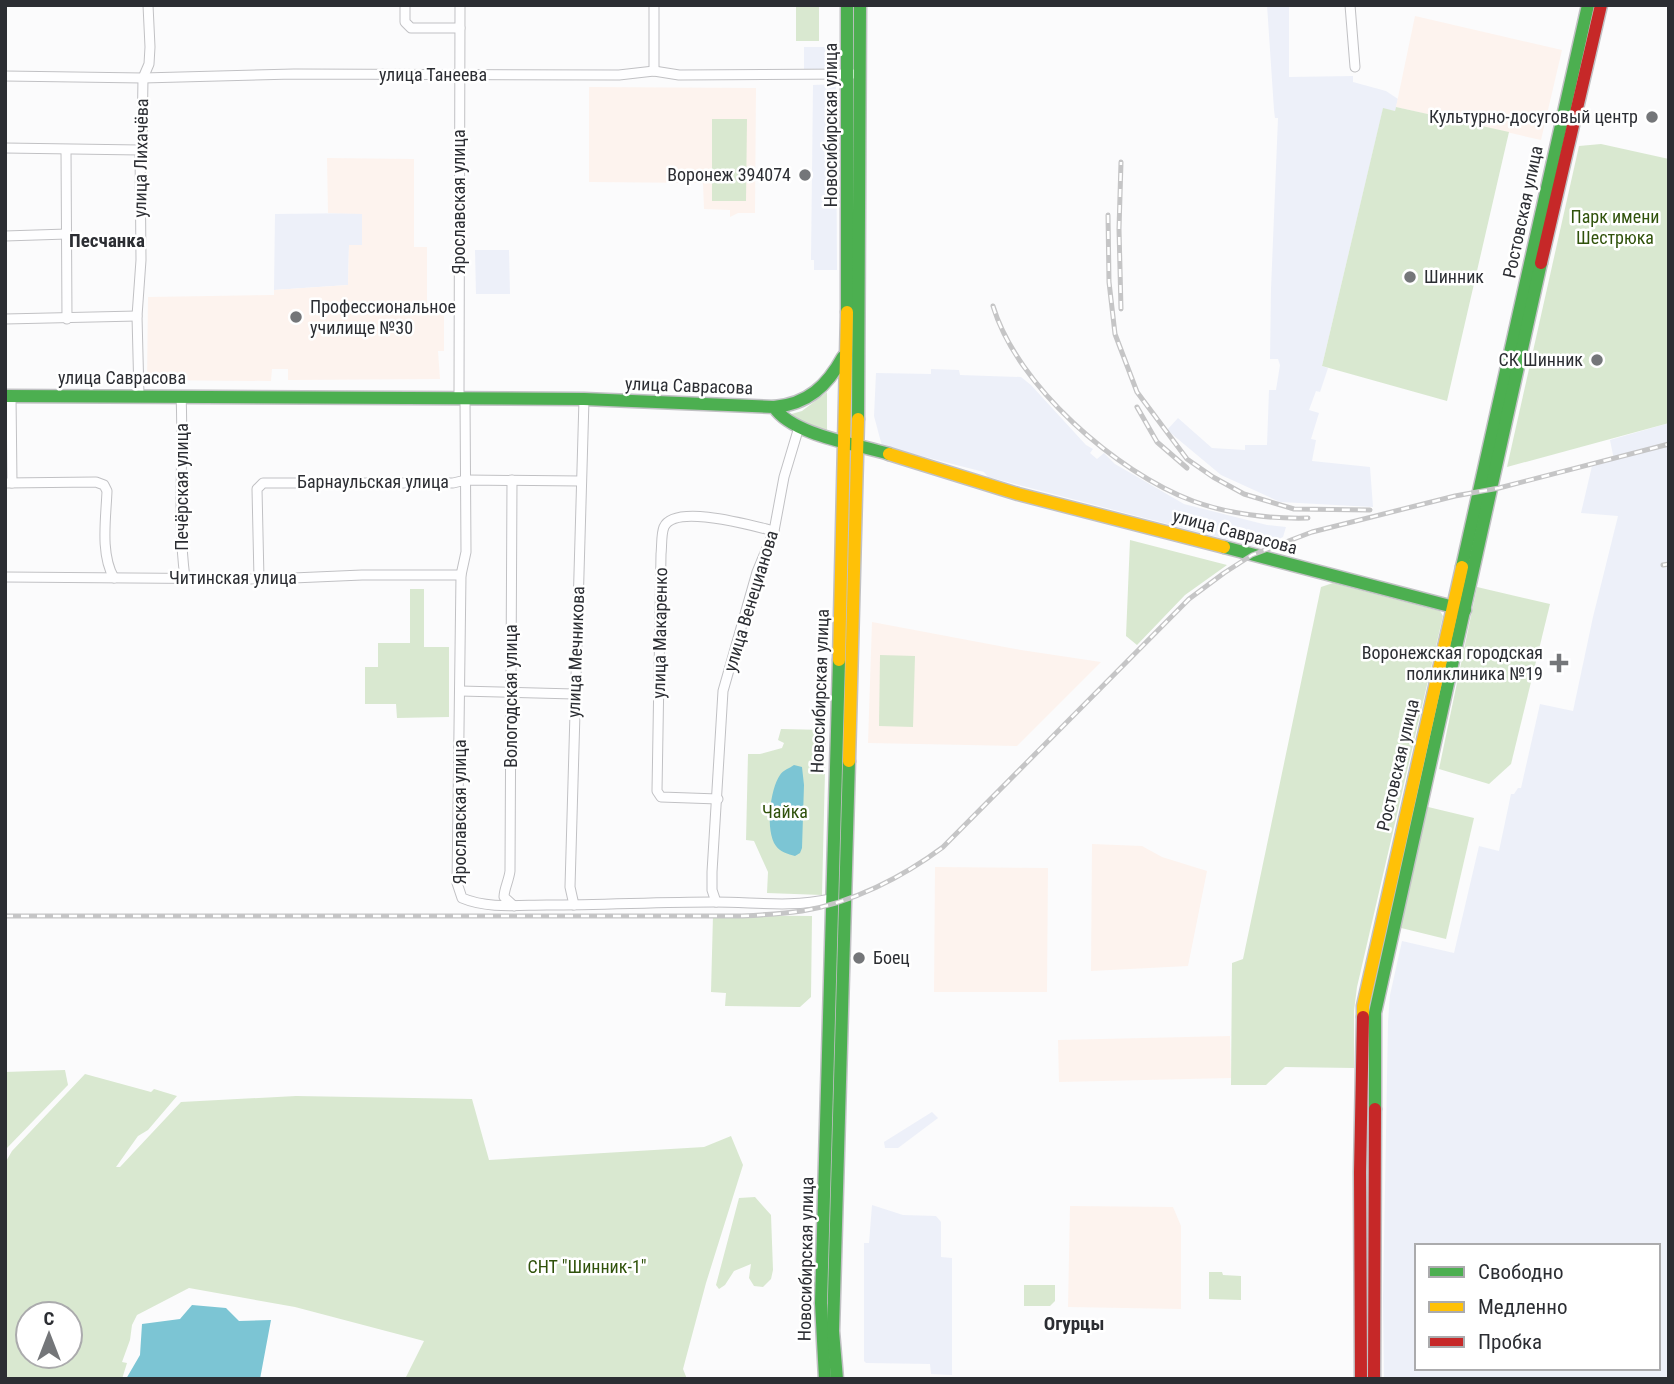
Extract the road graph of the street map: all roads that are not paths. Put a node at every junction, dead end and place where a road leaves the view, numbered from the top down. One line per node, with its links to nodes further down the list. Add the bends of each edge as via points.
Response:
1 (148, 5): 16 (street, улица Лихачёва, via 149,64)
2 (405, 5): 10 (street, via 405,22 411,28)
3 (460, 5): 10 (street, Ярославская улица)
4 (654, 5): 12 (street)
5 (847, 5): 13 (street, Новосибирская улица)
6 (860, 5): 13 (street, Новосибирская улица)
7 (1350, 5): 11 (street)
8 (1588, 5): 44 (street, Ростовская улица)
9 (1601, 5): 45 (street, Ростовская улица)
10 (460, 28): 14 (street, Ярославская улица)
11 (1355, 67)
12 (654, 71): 13 (street, улица Танеева, via 679,75); 14 (street, улица Танеева)
13 (855, 74): 25 (street, Новосибирская улица); 33 (street, Новосибирская улица)
14 (460, 75): 16 (street, улица Танеева); 29 (street, Ярославская улица)
15 (5, 76): 16 (street, улица Танеева)
16 (143, 78): 18 (street, улица Лихачёва)
17 (5, 148): 19 (street)
18 (140, 149): 19 (street); 22 (street, улица Лихачёва, via 142,260)
19 (66, 150): 20 (street)
20 (67, 234): 21 (street); 24 (street)
21 (5, 236)
22 (137, 316): 24 (street); 26 (street, улица Лихачёва)
23 (5, 319): 24 (street)
24 (67, 319)
25 (845, 353): 31 (street, via 819,391 803,402); 33 (street, Новосибирская улица)
26 (139, 395): 27 (street, улица Саврасова); 28 (street, улица Саврасова)
27 (8, 396): 37 (street)
28 (181, 396): 29 (street, улица Саврасова); 42 (street, Печёрская улица)
29 (462, 398): 30 (street, улица Саврасова); 34 (street, Ярославская улица)
30 (584, 399): 31 (street, улица Саврасова); 36 (street, улица Мечникова)
31 (775, 407): 32 (street, улица Саврасова, via 781,418)
32 (799, 427): 33 (street, улица Саврасова); 38 (street, улица Венецианова)
33 (851, 443): 44 (street, улица Саврасова, via 1018,494); 50 (street, Новосибирская улица); 56 (street, Новосибирская улица, via 833,1331)
34 (466, 480): 35 (street, Барнаульская улица); 39 (street, Ярославская улица, via 466,552); 43 (street, Барнаульская улица, via 263,483 257,489)
35 (512, 480): 36 (street, Барнаульская улица); 47 (street, Вологодская улица)
36 (581, 481): 48 (street, улица Мечникова)
37 (9, 483): 41 (street, via 104,485 107,563)
38 (774, 531): 49 (street, улица Венецианова, via 757,572 723,691); 49 (street, улица Макаренко, via 708,517 679,516 664,528 657,791 661,797)
39 (461, 575): 43 (street, Читинская улица); 46 (street, Ярославская улица)
40 (5, 577): 41 (street, Читинская улица)
41 (114, 578): 42 (street, Читинская улица)
42 (185, 578): 43 (street, Читинская улица)
43 (259, 579)
44 (1452, 606): 45 (street, улица Саврасова); 54 (street, Ростовская улица, via 1379,929)
45 (1465, 610): 54 (street, Ростовская улица)
46 (460, 691): 47 (street); 52 (street, Ярославская улица, via 457,883 462,898 475,904)
47 (511, 692): 48 (street); 52 (street, Вологодская улица, via 510,871 504,892)
48 (574, 694): 53 (street, улица Мечникова, via 570,887)
49 (718, 799): 51 (street, улица Венецианова, via 712,872)
50 (831, 899): 51 (street, Ярославская улица, via 784,906); 55 (street, Новосибирская улица, via 821,1332)
51 (716, 902): 53 (street, Ярославская улица)
52 (514, 905): 53 (street, Ярославская улица)
53 (574, 905)
54 (1369, 1013): 57 (street, Ростовская улица, via 1360,1158); 58 (street, Ростовская улица)
55 (825, 1379)
56 (837, 1379)
57 (1361, 1379)
58 (1374, 1379)

